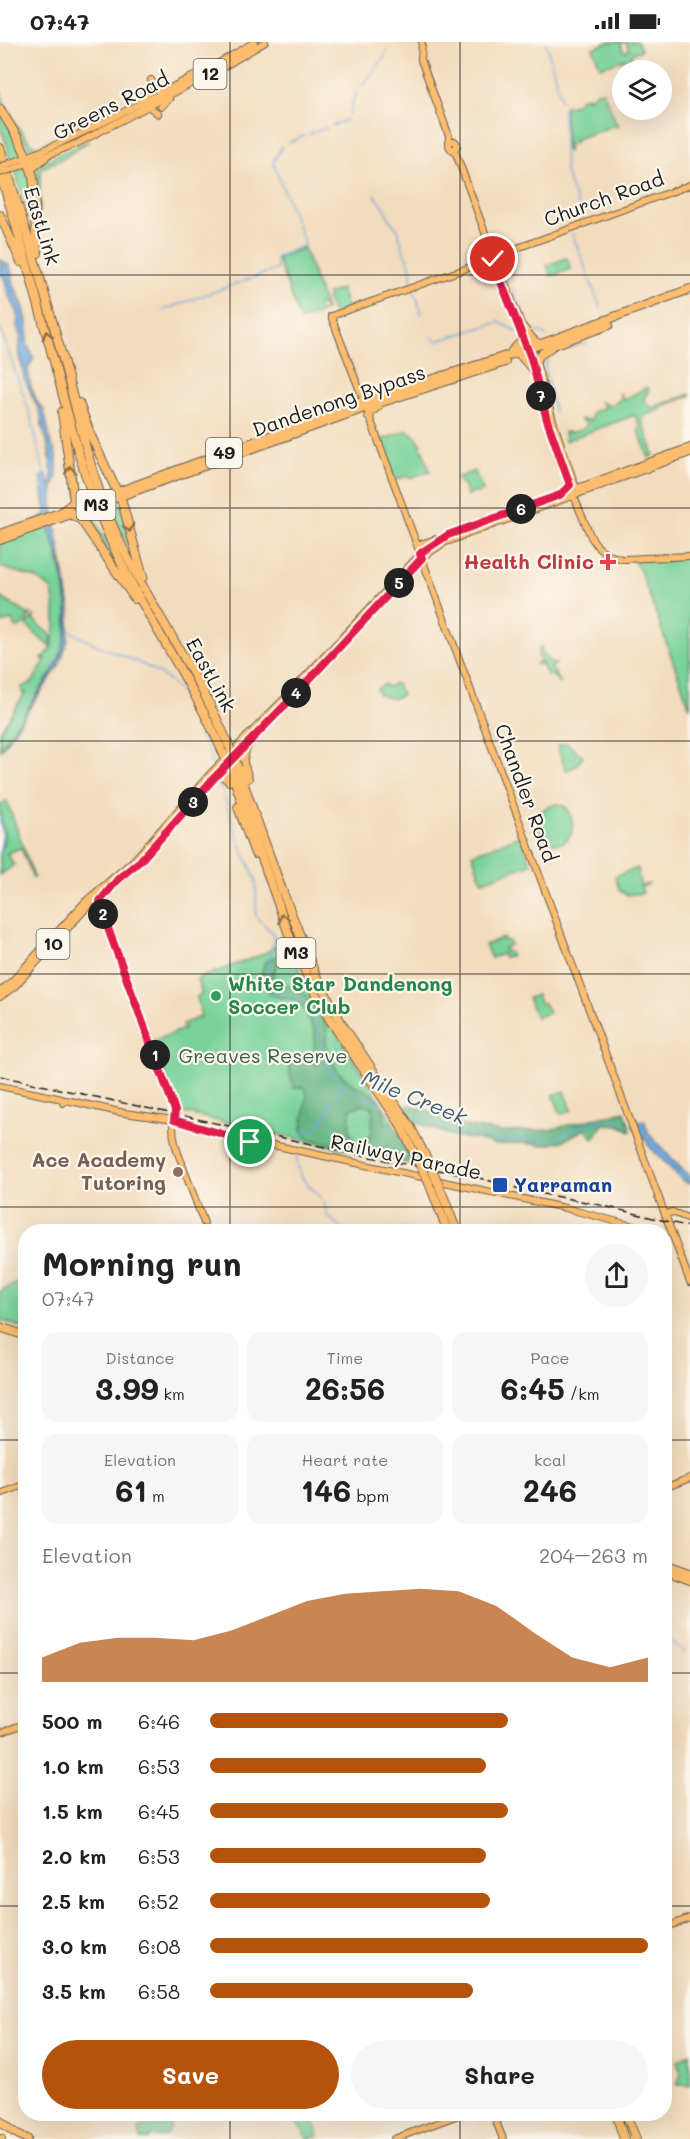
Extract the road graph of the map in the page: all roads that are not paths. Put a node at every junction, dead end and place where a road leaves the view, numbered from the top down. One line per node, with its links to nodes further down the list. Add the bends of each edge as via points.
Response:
1 (254, 42): 5 (main road, Greens Road / 12)
2 (265, 42): 5 (main road, Greens Road / 12)
3 (423, 42): 15 (main road, via 424,67)
4 (151, 80): 5 (main road, via 158,90)
5 (156, 101): 8 (main road, Greens Road / 12); 9 (main road, Greens Road / 12, via 129,109)
6 (0, 109): 9 (highway)
7 (0, 148): 22 (highway, EastLink / M3)
8 (45, 157): 9 (highway)
9 (30, 161): 10 (main road, Greens Road / 12); 22 (highway, via 36,240)
10 (12, 166): 11 (main road, Greens Road / 12, bridge); 12 (main road, Greens Road / 12, bridge)
11 (0, 167)
12 (0, 174): 19 (highway, EastLink / M3)
13 (690, 185): 15 (main road, Church Road)
14 (0, 214): 19 (highway)
15 (495, 258): 16 (main road); 20 (main road, Church Road)
16 (497, 269): 21 (main road); 23 (main road)
17 (690, 289): 23 (highway, Dandenong Bypass / 49)
18 (690, 295): 23 (highway, via 555,344 540,355)
19 (40, 310): 25 (highway, EastLink / M3, one-way to 19)
20 (331, 316): 27 (main road, Chandler Road)
21 (523, 328): 23 (highway, via 534,341)
22 (55, 329): 24 (highway, EastLink / M3)
23 (530, 350): 26 (highway, via 526,359); 27 (highway, Dandenong Bypass / 49, via 475,365); 27 (highway, Dandenong Bypass / 49, via 384,402 372,411); 31 (main road)
24 (62, 355): 33 (highway, via 89,431); 46 (highway, EastLink / M3, via 93,475 110,520)
25 (54, 361): 32 (highway, one-way to 25); 45 (highway, EastLink / M3, via 76,448 101,519)
26 (535, 372): 31 (main road, via 547,420)
27 (365, 409): 33 (highway, Dandenong Bypass / 49, via 130,495); 33 (highway, Dandenong Bypass / 49, via 352,404); 40 (main road, Chandler Road)
28 (690, 447): 30 (main road, 10)
29 (690, 453): 30 (main road, 10)
30 (655, 464): 31 (main road, 10)
31 (575, 490): 39 (main road, 10); 41 (main road, via 596,543 606,554 623,559); 42 (main road, 10, via 434,548)
32 (72, 491): 34 (highway); 35 (highway, via 74,502)
33 (120, 495): 34 (highway, Dandenong Bypass / 49, bridge); 46 (highway, one-way to 46, via 143,576)
34 (77, 511): 35 (highway, Dandenong Bypass / 49); 45 (highway)
35 (60, 516): 36 (highway, Dandenong Bypass / 49)
36 (42, 523): 37 (highway, Dandenong Bypass / 49); 38 (highway, Dandenong Bypass / 49)
37 (0, 534)
38 (0, 540)
39 (439, 540): 40 (main road); 42 (main road, 10)
40 (417, 545): 42 (main road, Chandler Road)
41 (690, 556)
42 (423, 562): 43 (main road, 10, via 414,566); 44 (main road, 10); 58 (main road, Chandler Road, via 662,1206)
43 (362, 623): 44 (main road); 47 (main road, 10)
44 (354, 624): 47 (main road, 10)
45 (163, 638): 49 (highway, EastLink / M3)
46 (198, 683): 49 (highway, EastLink / M3)
47 (294, 692): 48 (main road, 10); 49 (main road, 10)
48 (254, 736): 49 (main road, 10); 49 (highway, via 244,752)
49 (231, 762): 50 (highway, via 222,775); 51 (main road, 10); 61 (highway, EastLink / M3, one-way to 49, bridge, via 399,1122 323,1009 303,969 274,895); 62 (highway, EastLink / M3, bridge, via 308,959 331,1006 410,1126)
50 (215, 777): 51 (main road, 10)
51 (146, 851): 52 (main road, 10); 52 (main road, 10)
52 (98, 902): 53 (main road, 10); 53 (main road, 10); 57 (main road)
53 (71, 921): 54 (main road, 10); 55 (main road, 10, via 12,989)
54 (0, 992)
55 (0, 997)
56 (0, 1086): 57 (main road, Railway Parade, via 127,1114)
57 (174, 1116): 60 (main road, via 175,1145); 63 (main road, Railway Parade, via 207,1130 253,1141)
58 (672, 1215): 59 (main road); 64 (main road, Chandler Road)
59 (690, 1219)
60 (204, 1224)
61 (445, 1224)
62 (454, 1224)
63 (626, 1224)
64 (670, 1224)
65 (672, 1242): 66 (main road, Chandler Road)
66 (690, 1282)
67 (0, 1327): 69 (highway)
68 (0, 1332): 70 (highway)
69 (18, 1333)
70 (18, 1338)
71 (690, 1478): 72 (main road)
72 (672, 1485)
73 (18, 1487): 74 (main road)
74 (0, 1494)
75 (672, 1567): 77 (highway)
76 (672, 1573): 78 (highway)
77 (690, 1573)
78 (690, 1580)
79 (18, 1726): 80 (main road)
80 (0, 1731)
81 (690, 1918): 82 (main road)
82 (672, 1925)
83 (0, 2121): 89 (highway)
84 (442, 2121): 88 (main road)
85 (496, 2121): 92 (main road)
86 (622, 2121): 93 (highway)
87 (624, 2121): 94 (highway)
88 (406, 2134): 90 (main road); 91 (main road)
89 (27, 2139)
90 (389, 2139)
91 (394, 2139)
92 (503, 2139)
93 (623, 2139)
94 (634, 2139)

